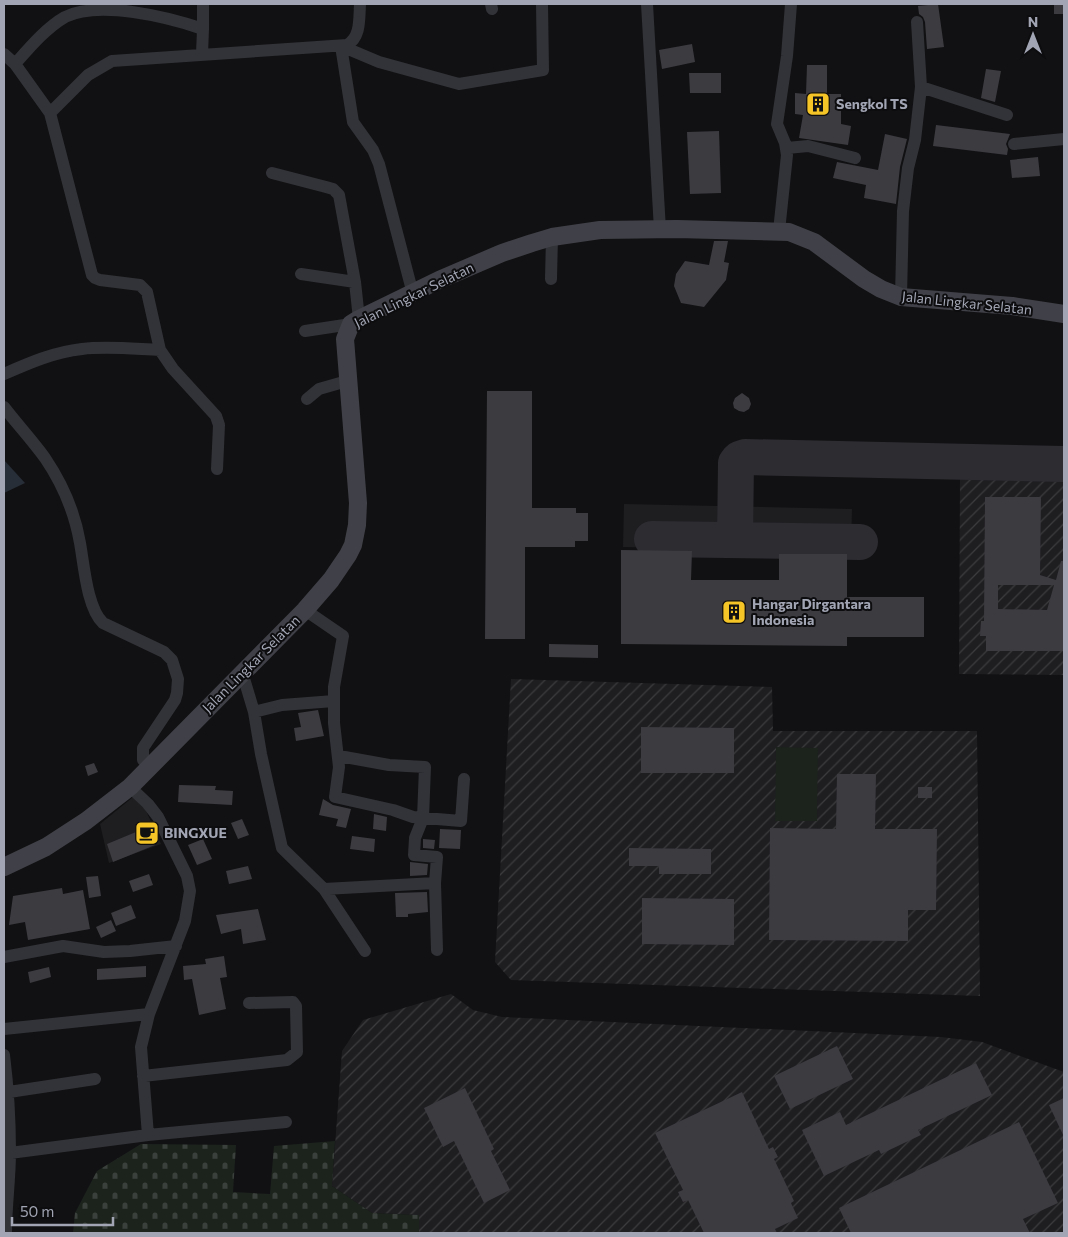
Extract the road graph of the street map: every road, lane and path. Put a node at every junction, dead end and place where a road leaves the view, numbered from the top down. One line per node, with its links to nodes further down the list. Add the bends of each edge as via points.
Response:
1 (203, 4): 7 (street)
2 (360, 4): 8 (street, via 358,33 351,42)
3 (542, 4): 8 (street, via 543,70 459,84 379,62)
4 (647, 4): 20 (street)
5 (791, 4): 17 (street, via 777,124)
6 (917, 22): 12 (street)
7 (203, 29): 10 (street); 11 (street, via 139,12 87,8 64,17 38,38)
8 (341, 46): 10 (street); 26 (street, via 353,122 379,164)
9 (4, 54): 11 (street)
10 (202, 54): 13 (street, via 112,61 88,75)
11 (15, 64): 13 (street)
12 (921, 87): 14 (street); 27 (street, via 902,211)
13 (50, 113): 31 (street, via 92,275 100,280 140,285 147,292)
14 (1007, 115)
15 (1064, 139): 16 (street)
16 (1014, 144)
17 (786, 148): 18 (street, via 808,146); 21 (street)
18 (854, 158)
19 (272, 173): 25 (street, via 333,189 339,195)
20 (660, 230): 21 (main road, Jalan Lingkar Selatan); 22 (main road, Jalan Lingkar Selatan, via 600,230)
21 (779, 231): 27 (main road, Jalan Lingkar Selatan, via 814,242 864,279)
22 (552, 237): 24 (street); 26 (main road, Jalan Lingkar Selatan, via 502,253)
23 (301, 274): 25 (street)
24 (551, 279)
25 (355, 282): 29 (street)
26 (413, 294): 29 (main road, Jalan Lingkar Selatan)
27 (902, 297): 28 (main road, Jalan Lingkar Selatan, via 1012,306)
28 (1064, 314)
29 (355, 322): 30 (street); 33 (main road, Jalan Lingkar Selatan, via 345,339)
30 (305, 331)
31 (160, 350): 32 (street, via 84,348 37,360); 36 (street, via 216,416 219,424)
32 (4, 374)
33 (347, 381): 34 (street, via 319,389); 37 (main road, Jalan Lingkar Selatan, via 358,503 353,545 331,580)
34 (307, 399)
35 (4, 407): 42 (street, via 46,459 64,490 98,619 164,652 172,660 178,679 177,694 143,748 143,760)
36 (216, 469)
37 (305, 610): 38 (main road, Jalan Lingkar Selatan); 39 (street, via 343,636)
38 (242, 672): 40 (street); 42 (main road, Jalan Lingkar Selatan)
39 (334, 701): 40 (street, via 282,705); 41 (street)
40 (254, 712): 48 (street, via 282,848)
41 (339, 756): 45 (street, via 336,797); 45 (street, via 389,765 425,767)
42 (150, 766): 44 (main road, Jalan Lingkar Selatan)
43 (464, 779): 45 (street, via 461,821)
44 (130, 787): 46 (main road, Jalan Lingkar Selatan, via 54,842); 49 (street, via 158,817 187,876 189,900)
45 (423, 818): 47 (street, via 415,838 414,854 437,857)
46 (4, 867)
47 (435, 883): 48 (street); 51 (street)
48 (324, 889): 50 (street)
49 (176, 946): 52 (street, via 104,952 64,946); 54 (street)
50 (365, 950)
51 (437, 950)
52 (4, 957)
53 (249, 1003): 57 (street, via 293,1002 296,1006 297,1052 293,1057)
54 (149, 1014): 55 (street); 57 (street, via 141,1047)
55 (4, 1029)
56 (4, 1055): 59 (street)
57 (143, 1076): 61 (street)
58 (95, 1079): 59 (street)
59 (9, 1092): 62 (street)
60 (286, 1122): 61 (street)
61 (148, 1135): 62 (street)
62 (10, 1153): 63 (street)
63 (5, 1211): 64 (street)
64 (6, 1233)

